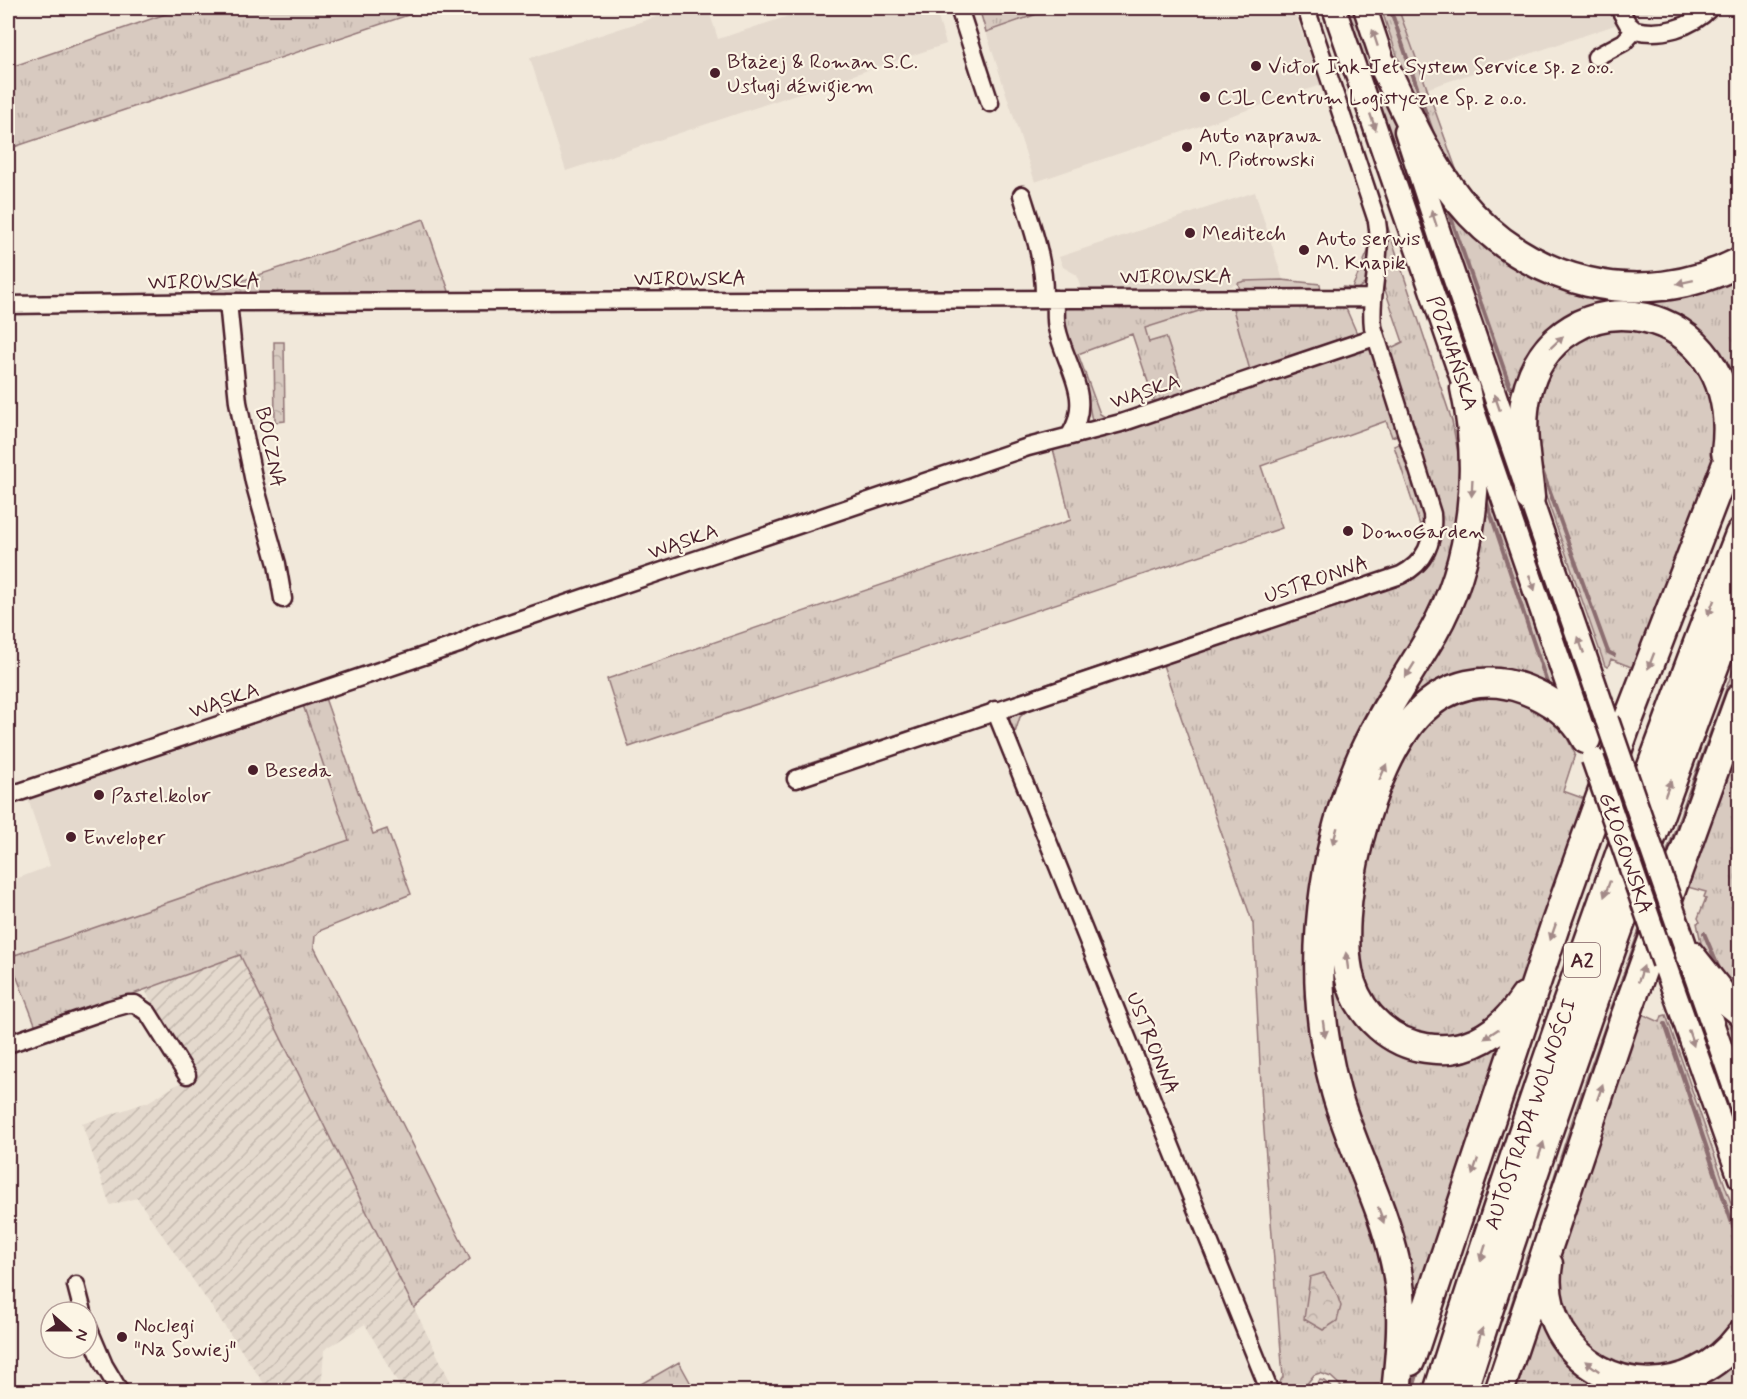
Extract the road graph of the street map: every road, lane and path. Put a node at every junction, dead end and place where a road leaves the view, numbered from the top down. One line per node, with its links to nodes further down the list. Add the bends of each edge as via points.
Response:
1 (959, 8): 10 (street)
2 (1306, 8): 13 (street, via 1377,221)
3 (1334, 8): 18 (main road, POZNAŃSKA, one-way to 18)
4 (1365, 8): 9 (main road, POZNAŃSKA, one-way to 4)
5 (1619, 8): 7 (street)
6 (1710, 8): 7 (street, via 1698,19 1678,27 1652,32)
7 (1635, 30): 8 (street, via 1624,42)
8 (1596, 57)
9 (1385, 68): 12 (highway, one-way to 9, via 1687,282 1625,288 1584,282 1530,261 1485,228 1453,192 1415,131); 22 (main road, POZNAŃSKA, one-way to 9)
10 (990, 103)
11 (1022, 195): 14 (street)
12 (1740, 262)
13 (1372, 298): 14 (street, WIROWSKA); 17 (street)
14 (1050, 299): 15 (street, WIROWSKA); 20 (street, via 1080,399 1080,414)
15 (228, 302): 16 (street, WIROWSKA); 26 (street, BOCZNA, via 238,402)
16 (8, 305)
17 (1375, 337): 20 (street, WĄSKA, via 1120,423); 28 (street, USTRONNA, via 1432,514 1430,546 1420,562 1412,569 1357,590)
18 (1465, 388): 23 (main road, POZNAŃSKA); 48 (highway, one-way to 48, via 1473,447 1471,504 1462,560 1437,625 1377,726 1358,768 1336,835 1321,916 1321,991 1331,1072 1389,1237 1398,1275 1402,1326)
19 (1740, 430): 21 (highway)
20 (1070, 435): 33 (street, WĄSKA)
21 (1716, 489): 22 (highway, one-way to 21, via 1523,419 1533,374 1546,352 1566,333 1614,316 1639,316 1666,323 1693,340 1715,367 1726,396 1729,425); 35 (highway, one-way to 35, via 1627,723)
22 (1534, 508): 34 (main road, GŁOGOWSKA, one-way to 22, bridge, via 1678,925)
23 (1513, 528): 30 (main road, GŁOGOWSKA, one-way to 30)
24 (1740, 534): 49 (highway, AUTOSTRADA WOLNOŚCI / A2, one-way to 49, via 1606,891)
25 (1740, 597): 50 (highway, AUTOSTRADA WOLNOŚCI / A2, one-way to 25, via 1550,1121)
26 (282, 599)
27 (1740, 698): 31 (highway)
28 (995, 710): 32 (street, USTRONNA); 47 (street, USTRONNA)
29 (1740, 717): 31 (highway)
30 (1590, 749): 34 (main road, GŁOGOWSKA, bridge); 35 (highway, one-way to 30, via 1508,1020 1477,1042 1437,1050 1395,1038 1367,1013 1349,975 1346,922 1354,861 1371,801 1395,746 1420,712 1449,691 1486,682 1527,690 1558,708 1580,729)
31 (1719, 753): 41 (highway, one-way to 31)
32 (796, 779)
33 (8, 796)
34 (1677, 959): 36 (highway); 39 (main road, GŁOGOWSKA); 40 (main road, GŁOGOWSKA, one-way to 40)
35 (1539, 972): 48 (highway, one-way to 48)
36 (1740, 1011)
37 (8, 1044): 38 (street, via 135,1004 148,1012)
38 (187, 1075)
39 (1740, 1103)
40 (1740, 1178)
41 (1554, 1227): 44 (highway, one-way to 41, via 1707,1369 1673,1383 1635,1384 1598,1371 1566,1341 1551,1311 1547,1269); 51 (highway)
42 (76, 1285): 43 (street)
43 (80, 1300)
44 (1740, 1336)
45 (99, 1353): 46 (street)
46 (120, 1392)
47 (1270, 1392)
48 (1398, 1392)
49 (1438, 1392)
50 (1462, 1392)
51 (1499, 1392)

